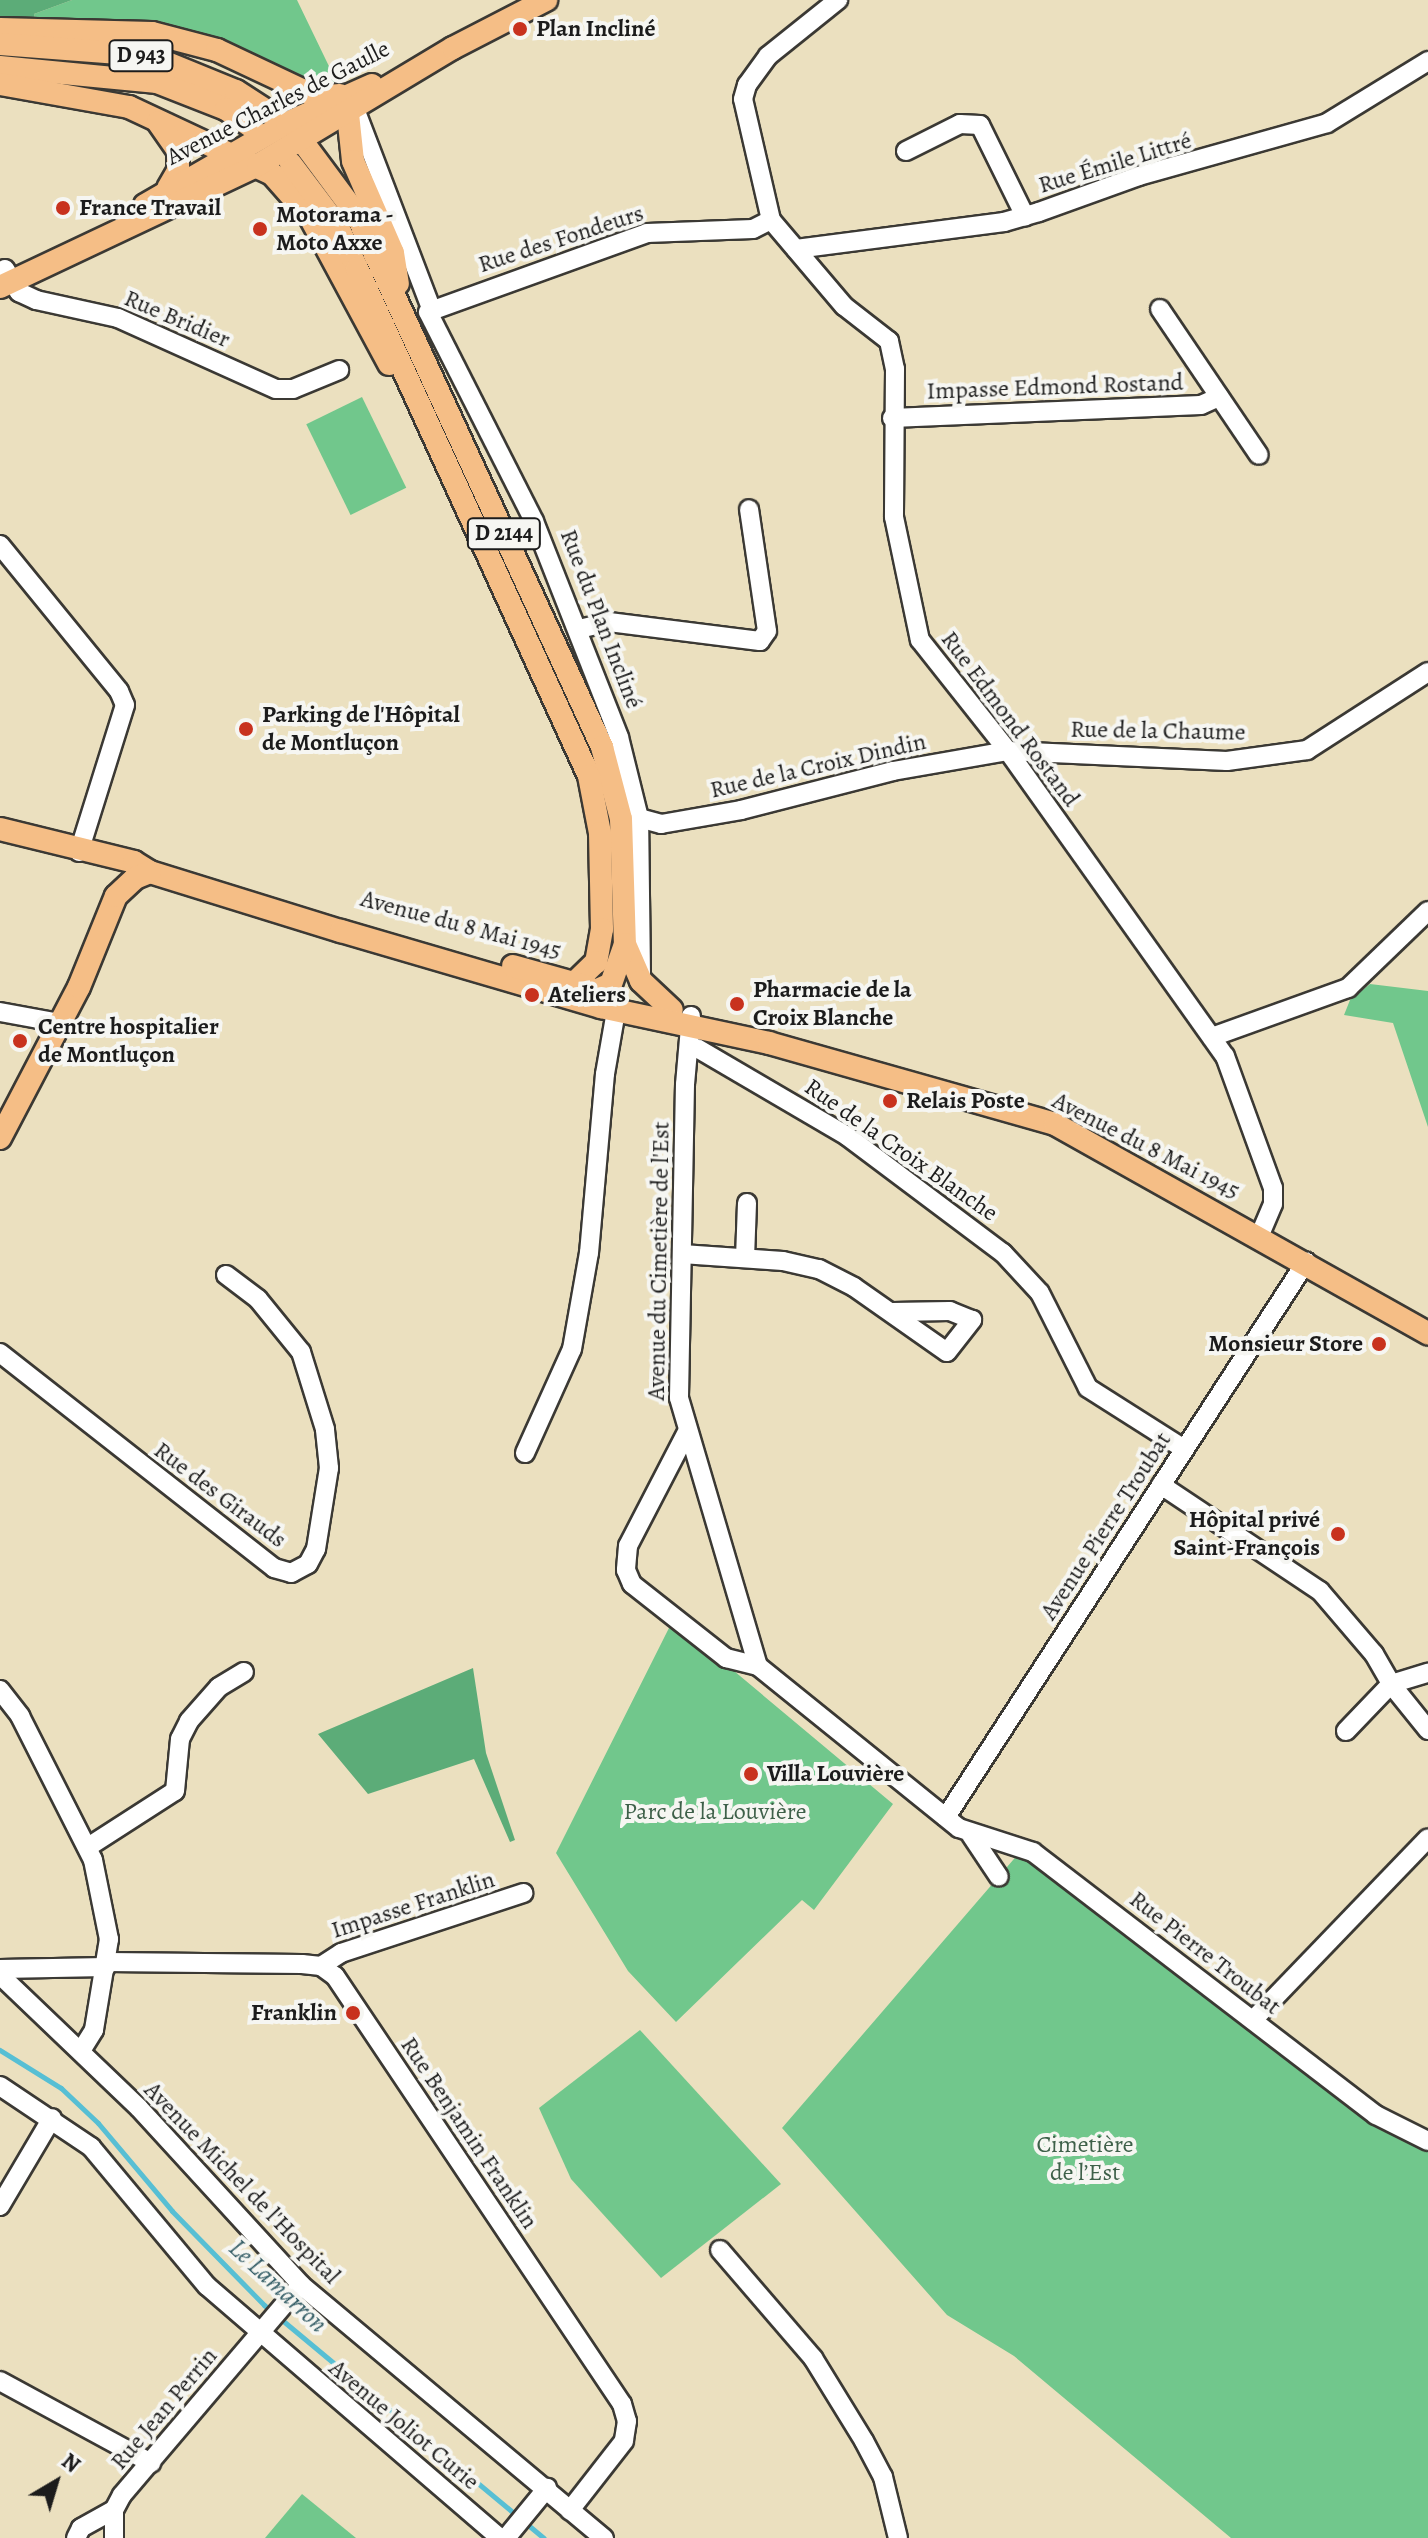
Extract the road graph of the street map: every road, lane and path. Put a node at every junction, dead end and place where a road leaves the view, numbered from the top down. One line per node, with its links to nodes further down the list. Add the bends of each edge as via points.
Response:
1 (546, 0): 5 (main road, Avenue Charles de Gaulle)
2 (838, 0): 20 (street, via 768,56 747,85 746,113)
3 (0, 29): 9 (main road, via 152,33 217,50)
4 (0, 44): 13 (main road, D 943, via 162,61)
5 (453, 48): 6 (main road, Avenue Charles de Gaulle); 11 (main road, Avenue Charles de Gaulle)
6 (422, 60): 9 (main road, via 329,97); 11 (main road); 13 (main road, Avenue Charles de Gaulle)
7 (1428, 61): 19 (street, Rue Émile Littré, via 1327,123 1139,176)
8 (0, 67): 14 (main road, D 943, via 157,82 226,109)
9 (279, 82): 13 (main road)
10 (0, 84): 12 (main road)
11 (355, 107): 13 (main road, Avenue Charles de Gaulle); 17 (main road); 23 (street, Rue du Plan Incliné)
12 (148, 113): 16 (main road); 18 (main road, via 169,132 178,151 178,171)
13 (298, 121): 16 (main road, Avenue Charles de Gaulle); 16 (main road); 17 (main road)
14 (252, 127)
15 (906, 151): 19 (street, via 960,124 980,125)
16 (267, 160): 18 (main road, Avenue Charles de Gaulle); 18 (main road, Avenue Charles de Gaulle); 25 (main road, D 2144, via 357,215); 43 (main road, D 2144, via 337,225 589,776 600,833)
17 (353, 161): 25 (main road, via 393,253)
18 (164, 198): 22 (main road, Avenue Charles de Gaulle)
19 (1025, 216): 21 (street, Rue Émile Littré)
20 (771, 220): 21 (street, Rue Edmond Rostand); 23 (street, Rue des Fondeurs, via 753,229 647,233)
21 (796, 249): 28 (street, Rue Edmond Rostand, via 844,306 889,341 895,369)
22 (4, 277): 26 (street, Rue Bridier, via 36,300 133,324 276,389 293,389)
23 (430, 303): 32 (street, Rue du Plan Incliné, via 429,320 534,521)
24 (1160, 309): 27 (street, Impasse Edmond Rostand)
25 (404, 316): 45 (main road, D 2144, via 602,747 621,819 625,944)
26 (339, 370)
27 (1219, 397): 28 (street, Impasse Edmond Rostand, via 1201,405); 29 (street, Impasse Edmond Rostand)
28 (892, 418): 34 (street, Rue Edmond Rostand, via 894,517 920,640)
29 (1259, 455)
30 (749, 509): 32 (street, via 767,631 760,641 609,622)
31 (0, 545): 37 (street, via 125,705)
32 (579, 629): 35 (street, Rue du Plan Incliné, via 619,737)
33 (1428, 672): 34 (street, Rue de la Chaume, via 1307,750 1227,761)
34 (1008, 751): 35 (street, Rue de la Croix Dindin, via 893,771 728,812 661,824); 49 (street, Rue Edmond Rostand)
35 (639, 818): 45 (street, Rue du Plan Incliné)
36 (0, 829): 37 (main road, Avenue du 8 Mai 1945)
37 (79, 852): 38 (main road, Avenue du 8 Mai 1945); 39 (main road, Avenue du 8 Mai 1945)
38 (104, 863): 39 (main road, Avenue du 8 Mai 1945); 40 (main road)
39 (140, 871): 40 (main road); 42 (main road, Avenue du 8 Mai 1945)
40 (116, 896): 47 (main road)
41 (1428, 911): 49 (street, via 1348,988)
42 (306, 918): 44 (main road, Avenue du 8 Mai 1945, via 344,920); 45 (main road, Avenue du 8 Mai 1945, via 493,972)
43 (602, 929): 44 (main road, D 2144, via 596,962); 45 (main road, D 2144)
44 (574, 983): 45 (main road, Avenue du 8 Mai 1945)
45 (618, 993): 48 (main road); 48 (main road, Avenue du 8 Mai 1945); 62 (street, Rue du Plan Incliné, via 589,1253 572,1349)
46 (0, 1012): 47 (street)
47 (60, 1023): 50 (main road)
48 (692, 1025): 52 (main road, Avenue du 8 Mai 1945, via 1055,1124); 53 (street, Avenue du Cimetière de l'Est, via 685,1084); 61 (street, Rue de la Croix Blanche, via 1003,1253 1040,1293 1088,1388)
49 (1212, 1037): 52 (street, Rue Edmond Rostand, via 1225,1056 1273,1188 1273,1204)
50 (0, 1138)
51 (747, 1203): 54 (street)
52 (1260, 1235): 55 (main road, Avenue du 8 Mai 1945)
53 (682, 1254): 54 (street); 60 (street, Avenue du Cimetière de l'Est, via 679,1398)
54 (745, 1258): 57 (street, via 819,1269)
55 (1306, 1262): 58 (main road, Avenue du 8 Mai 1945); 61 (street, Avenue Pierre Troubat)
56 (226, 1275): 59 (street, Rue des Girauds, via 258,1299 301,1352 325,1429 329,1468 316,1549 308,1564 291,1573 274,1568)
57 (893, 1312)
58 (1428, 1333)
59 (0, 1353)
60 (687, 1432): 64 (street, Avenue du Cimetière de l'Est); 64 (street, via 628,1546 626,1570 632,1584 726,1658)
61 (1184, 1449): 63 (street, Avenue Pierre Troubat)
62 (525, 1453)
63 (1161, 1485): 67 (street, via 1320,1591 1374,1654); 71 (street, Avenue Pierre Troubat)
64 (758, 1666): 71 (street)
65 (244, 1672): 74 (street, via 219,1687 189,1721 180,1739 175,1791)
66 (1428, 1673): 67 (street)
67 (1391, 1684): 69 (street); 70 (street)
68 (0, 1690): 74 (street, via 20,1716)
69 (1428, 1730)
70 (1346, 1731)
71 (946, 1817): 72 (street, Rue Pierre Troubat)
72 (971, 1835): 75 (street); 80 (street, Rue Pierre Troubat, via 1033,1852)
73 (1428, 1838): 80 (street)
74 (88, 1847): 77 (street, via 109,1939)
75 (999, 1877)
76 (523, 1893): 78 (street, Impasse Franklin, via 341,1953)
77 (106, 1964): 78 (street); 79 (street); 81 (street, via 94,2030)
78 (321, 1966): 93 (street, Rue Benjamin Franklin, via 335,1976 622,2404 627,2421 624,2441)
79 (0, 1972): 81 (street, Avenue Michel de l'Hospital)
80 (1253, 2020): 84 (street, Rue Pierre Troubat, via 1376,2115)
81 (81, 2051): 87 (street, Avenue Michel de l'Hospital)
82 (0, 2086): 83 (street, Avenue Joliot Curie)
83 (52, 2118): 85 (street); 88 (street, Avenue Joliot Curie, via 114,2170 207,2286)
84 (1428, 2141)
85 (0, 2206)
86 (720, 2250): 98 (street, via 813,2358 883,2477)
87 (301, 2285): 88 (street, Rue Jean Perrin); 91 (street, Avenue Michel de l'Hospital)
88 (266, 2327): 90 (street, Rue Jean Perrin); 94 (street, Avenue Joliot Curie)
89 (0, 2381): 90 (street)
90 (151, 2463): 92 (street, Rue Jean Perrin)
91 (547, 2488): 93 (street, Avenue Michel de l'Hospital); 94 (street)
92 (114, 2510): 95 (street, via 81,2528); 96 (street)
93 (570, 2510): 97 (street, Avenue Michel de l'Hospital)
94 (507, 2535)
95 (76, 2538)
96 (114, 2538)
97 (604, 2538)
98 (898, 2538)

